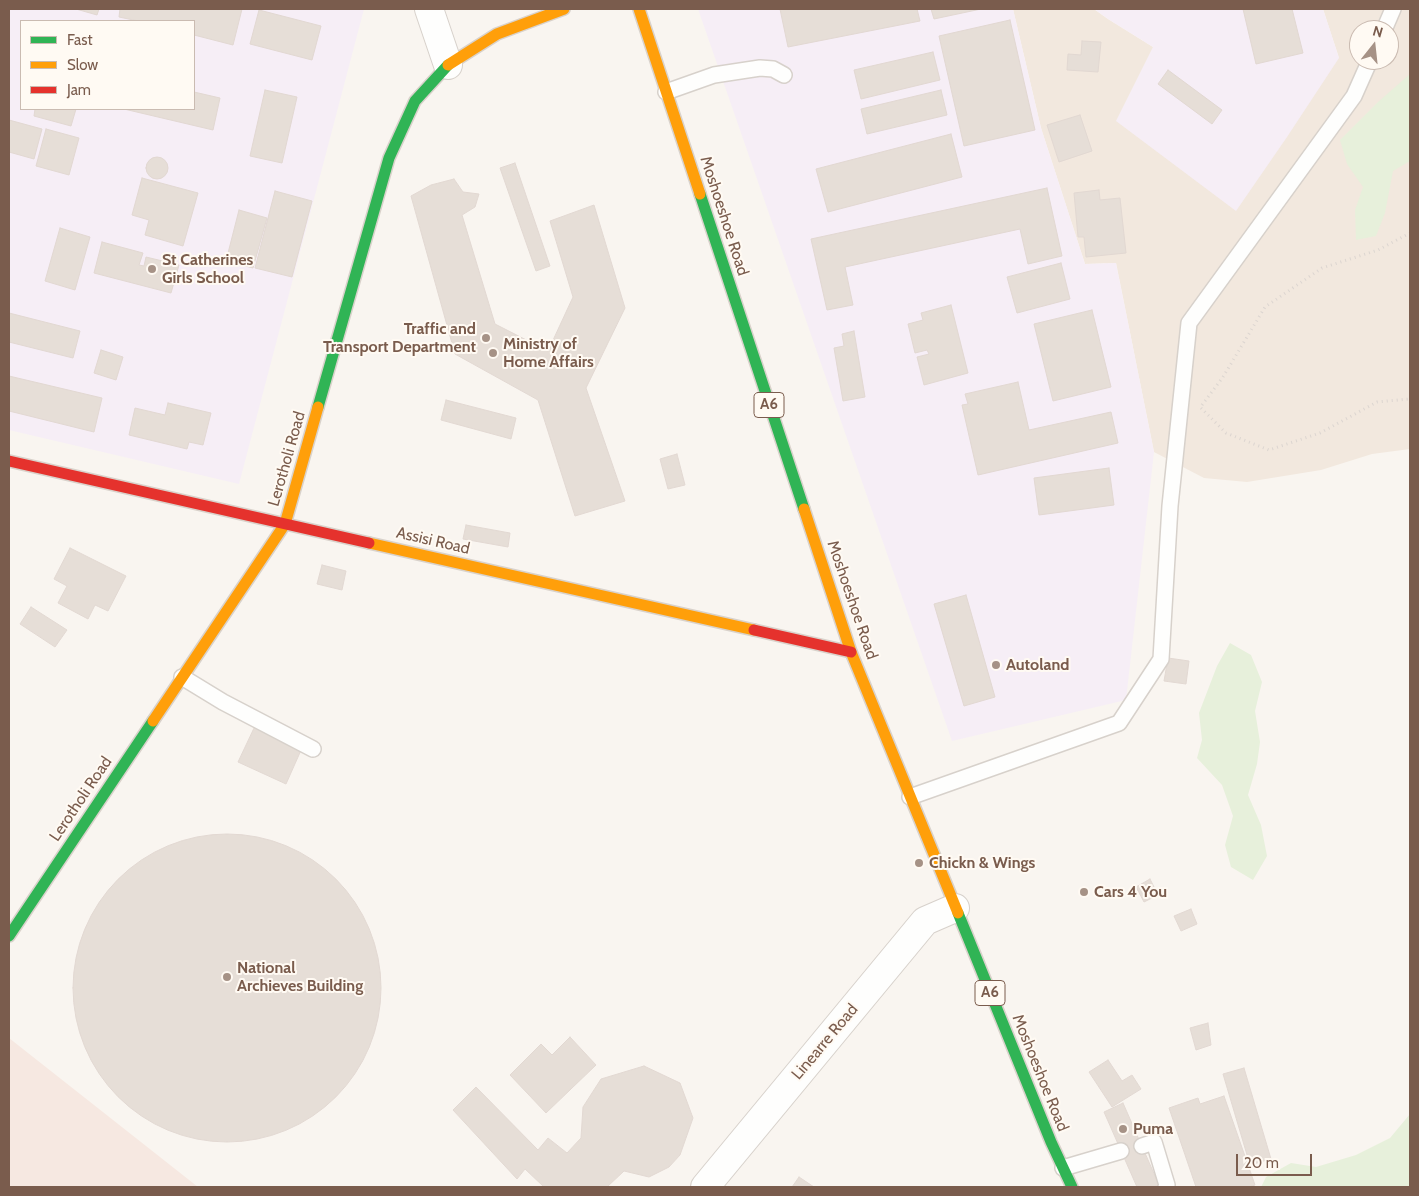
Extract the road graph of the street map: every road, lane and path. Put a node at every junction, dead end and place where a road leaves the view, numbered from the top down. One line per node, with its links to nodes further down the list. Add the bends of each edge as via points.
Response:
1 (429, 9): 4 (street)
2 (564, 9): 4 (street, Lerotholi Road, via 497,34)
3 (639, 9): 7 (street, Moshoeshoe Road / A6)
4 (448, 65): 13 (street, Lerotholi Road, via 415,101 389,158)
5 (1366, 70): 11 (lane, via 1354,96 1189,323)
6 (784, 75): 7 (lane, via 773,69 760,68 714,75)
7 (666, 92): 14 (street, Moshoeshoe Road / A6)
8 (1410, 233): 10 (path, via 1378,250 1322,268 1265,307)
9 (1410, 398): 10 (path, via 1377,402 1320,433 1268,450 1226,433)
10 (1200, 407): 11 (path)
11 (1179, 417): 17 (lane, via 1161,659 1119,723)
12 (9, 460): 13 (street, Assisi Road)
13 (285, 524): 14 (street, Assisi Road); 15 (street, Lerotholi Road)
14 (851, 652): 17 (street, Moshoeshoe Road / A6)
15 (182, 677): 16 (lane); 19 (street, Lerotholi Road)
16 (313, 749)
17 (910, 797): 18 (street, Moshoeshoe Road / A6)
18 (955, 908): 22 (street, Moshoeshoe Road / A6); 23 (street, Linearre Road, via 925,921)
19 (9, 936)
20 (1142, 1146): 25 (lane, via 1154,1142)
21 (1121, 1151): 22 (lane)
22 (1063, 1168): 24 (street, Moshoeshoe Road / A6)
23 (705, 1187)
24 (1072, 1187)
25 (1166, 1187)

